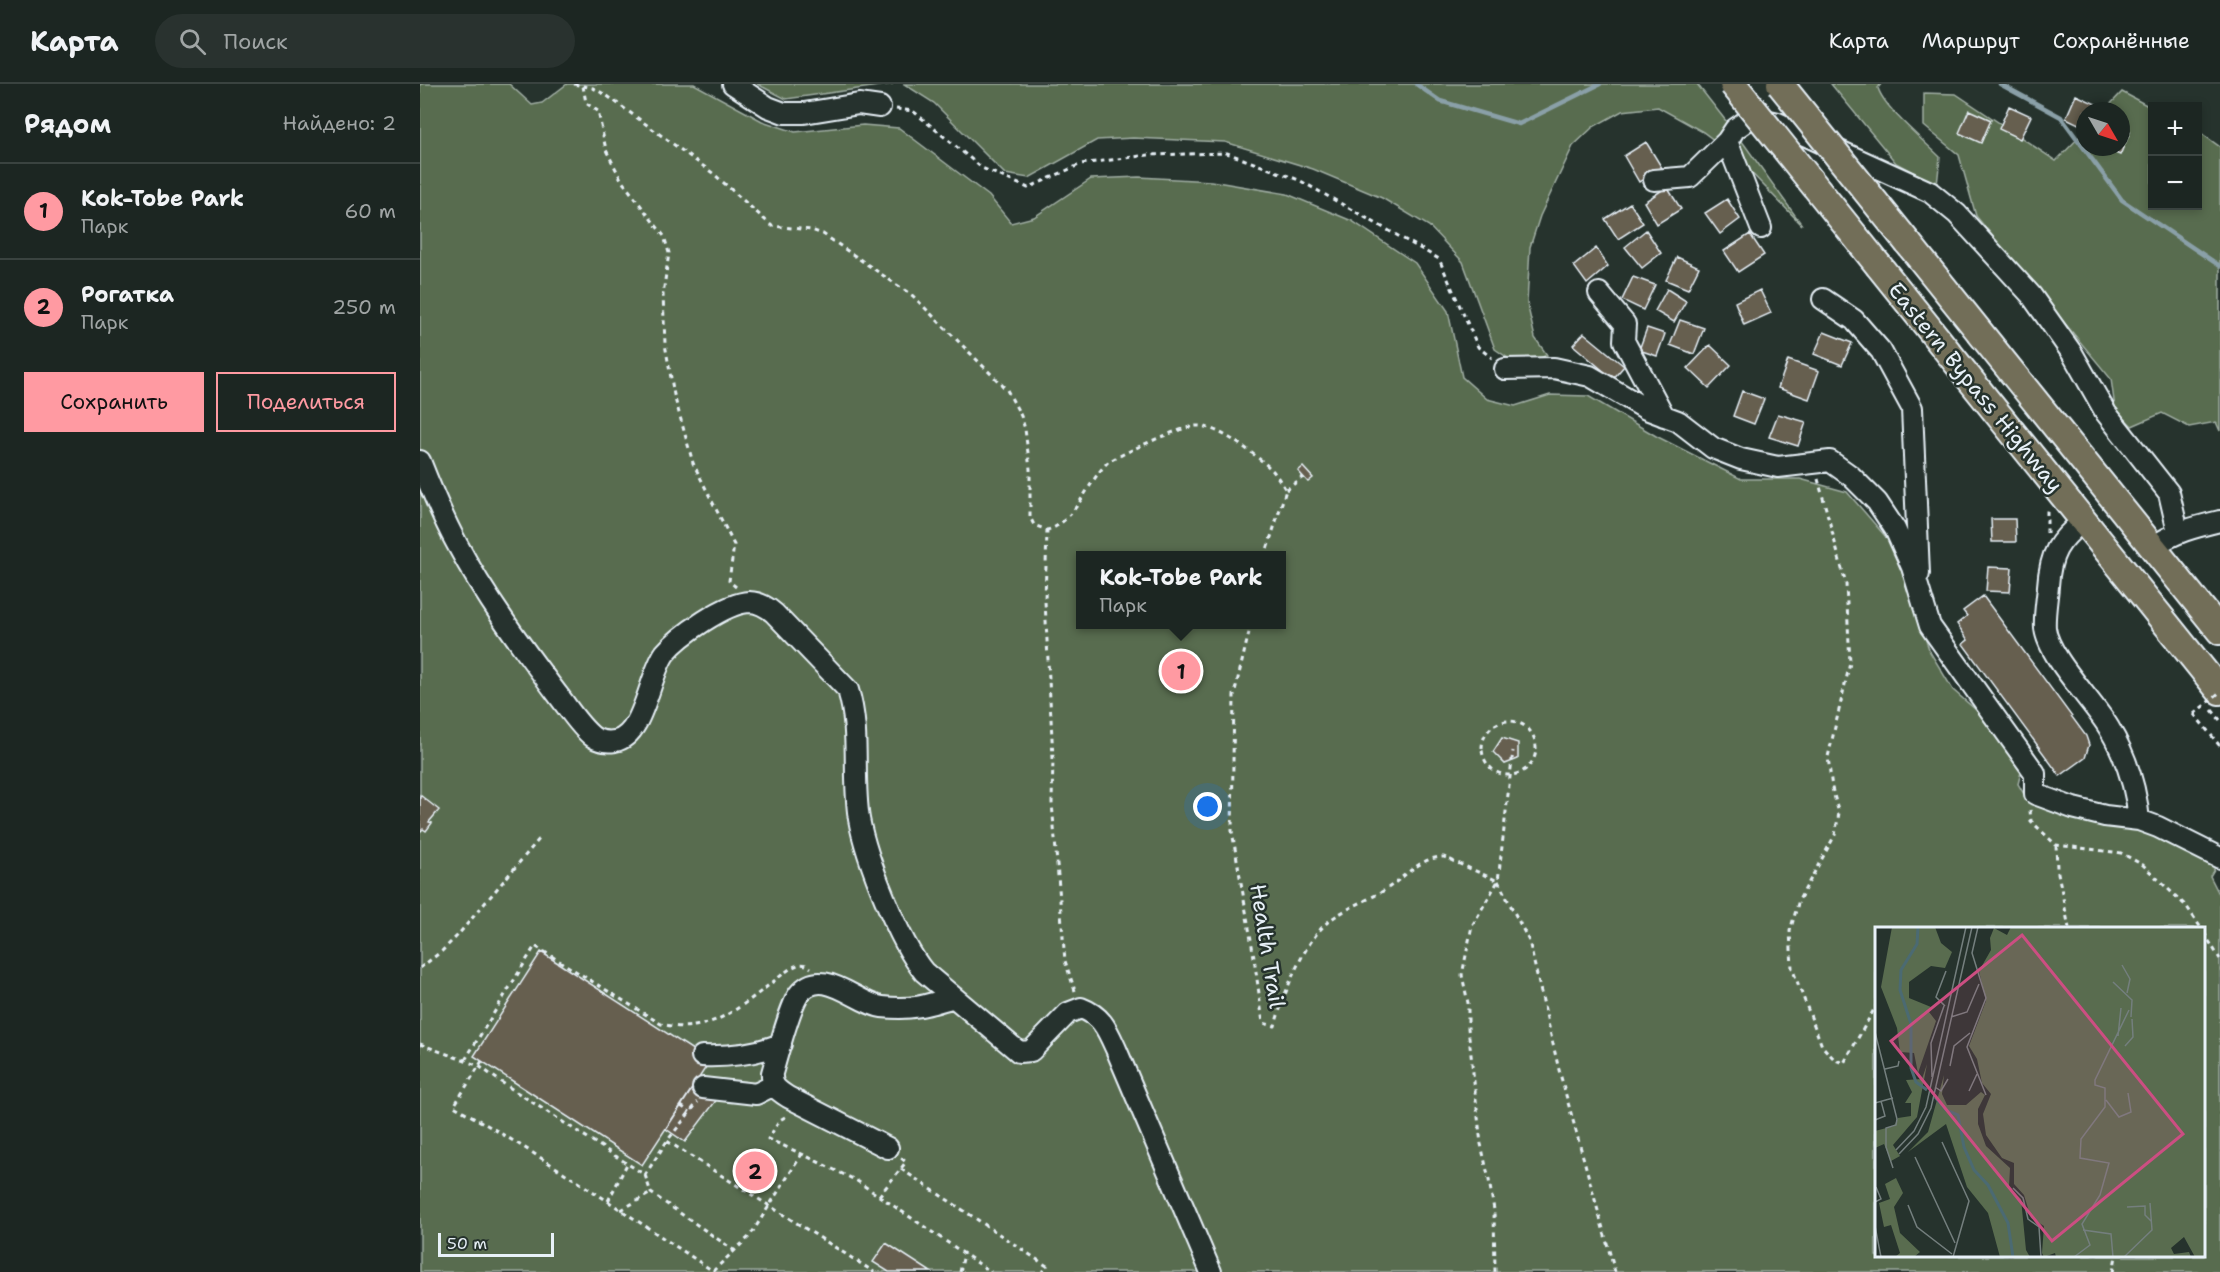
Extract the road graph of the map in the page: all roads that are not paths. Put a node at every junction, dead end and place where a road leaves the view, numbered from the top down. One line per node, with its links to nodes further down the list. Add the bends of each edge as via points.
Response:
1 (733, 84): 4 (street, via 784,113 859,104)
2 (1733, 84): 13 (main road, Eastern Bypass Highway, bridge)
3 (1780, 84): 16 (main road, Eastern Bypass Highway, bridge)
4 (880, 107)
5 (1727, 141): 6 (street, via 1690,177); 7 (street); 15 (street, via 1735,129 1752,117 1778,123 1930,192 1957,214 2031,295 2072,353 2106,413 2169,493)
6 (1654, 180)
7 (1761, 228)
8 (1599, 293): 11 (street, via 1625,324 1624,341)
9 (1823, 299): 17 (street, via 1854,320 1881,351 1912,408)
10 (1505, 369): 11 (street, via 1554,368 1590,376)
11 (1664, 416): 17 (street, via 1678,421 1713,448 1741,459 1778,467 1830,461 1877,502 1895,529)
12 (420, 461): 22 (street, via 435,502 480,584 548,681 595,738 614,741 632,731 657,667 675,642 699,625 732,606 750,602 766,606 774,613 848,690 854,725 859,819 879,882 916,962)
13 (2084, 520): 19 (main road, Eastern Bypass Highway); 20 (street, via 2069,532 2052,559 2045,629 2051,646 2120,747 2136,793)
14 (2220, 521): 15 (street)
15 (2178, 532): 16 (street)
16 (2152, 547): 18 (main road, Eastern Bypass Highway)
17 (1918, 588): 20 (street, via 1930,626 2035,773 2035,794 2073,808)
18 (2220, 631)
19 (2220, 691)
20 (2139, 820): 21 (street)
21 (2220, 858)
22 (954, 997): 23 (street, via 915,1009 878,1007 843,988 818,983 806,986 797,996); 28 (street, via 1019,1052 1031,1051 1068,1013 1081,1008 1095,1013 1107,1029)
23 (781, 1044): 24 (street, via 728,1057); 25 (street, via 772,1073)
24 (702, 1056)
25 (774, 1085): 26 (street, via 756,1094); 27 (street, via 788,1097)
26 (704, 1091)
27 (888, 1148)
28 (1211, 1272)

